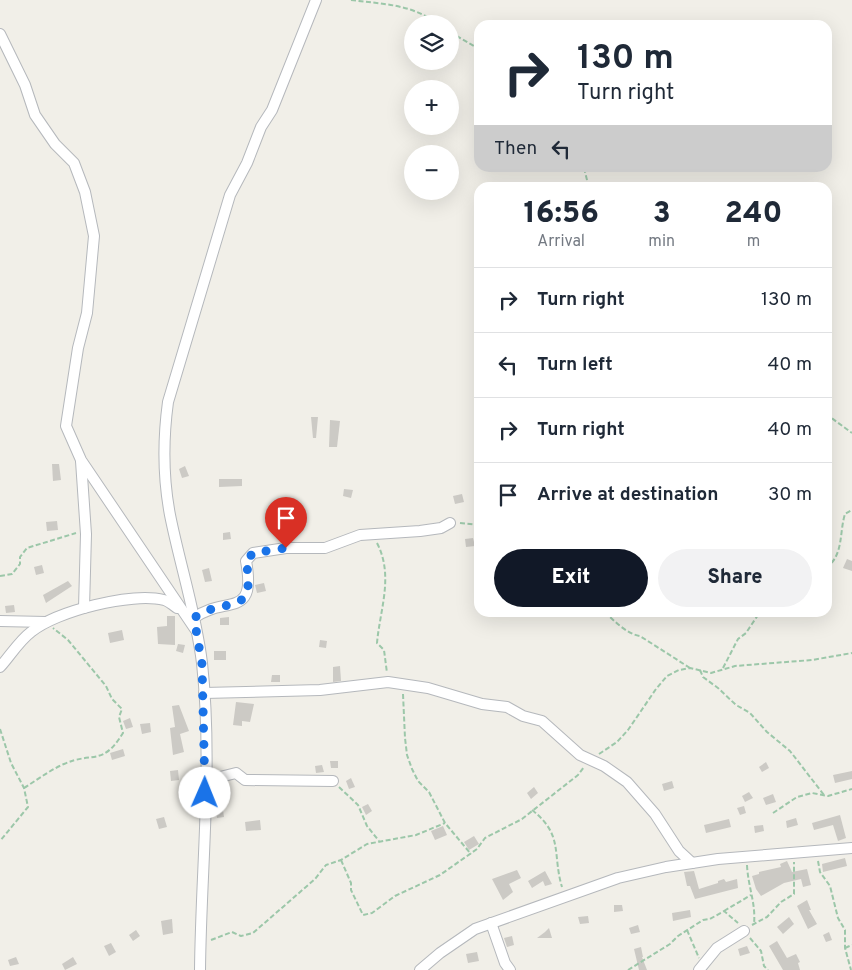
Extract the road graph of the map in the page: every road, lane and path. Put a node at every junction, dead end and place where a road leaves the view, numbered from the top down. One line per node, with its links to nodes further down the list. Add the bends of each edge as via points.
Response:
1 (316, 0): 21 (street, via 272,110 230,195 168,402 164,456 170,514)
2 (351, 0): 3 (path, via 410,8)
3 (426, 15)
4 (0, 34): 9 (street, via 25,85 35,115 55,144 74,163 85,192 94,236 88,313 78,348 66,426)
5 (459, 37): 6 (path)
6 (474, 45)
7 (832, 418): 8 (path)
8 (852, 433)
9 (81, 460): 13 (street); 18 (street)
10 (852, 510): 15 (path, via 845,514 842,522 843,534)
11 (450, 523): 12 (path); 14 (street, via 441,528)
12 (474, 525)
13 (86, 534): 16 (path, via 76,533 27,548 12,574); 17 (street)
14 (375, 534): 21 (street, via 360,535 325,548 286,548 253,553 246,561 250,587 245,596 236,605 211,609); 30 (path, via 386,569 385,601 377,643 384,650)
15 (832, 564)
16 (0, 576)
17 (84, 608): 18 (street, via 144,598 165,600); 23 (street)
18 (181, 610): 24 (street)
19 (609, 617): 27 (path)
20 (757, 617): 28 (path, via 738,639)
21 (194, 618): 24 (street)
22 (0, 621): 23 (street)
23 (47, 622): 26 (street, via 30,632); 37 (path, via 68,640 122,709 119,717 124,733 107,752 95,758 64,764)
24 (197, 632): 32 (street)
25 (852, 653): 28 (path)
26 (0, 667)
27 (690, 668): 29 (path); 34 (path, via 667,676 617,742)
28 (723, 668): 29 (path, via 711,673)
29 (700, 670): 39 (path, via 703,677 750,713 790,751)
30 (388, 682): 31 (street); 32 (street, via 320,690)
31 (401, 684): 34 (street, via 507,707 542,721); 42 (path, via 407,755 418,781 429,792)
32 (204, 693): 35 (street)
33 (0, 729): 37 (path, via 11,764)
34 (589, 761): 40 (path, via 578,775); 51 (street, via 604,766 627,782 655,814 679,851)
35 (206, 777): 36 (street, via 236,773 245,780); 59 (street)
36 (333, 781): 44 (path, via 358,805 367,826)
37 (24, 788): 43 (path, via 28,807)
38 (852, 789): 39 (path)
39 (824, 795): 41 (path, via 812,792 797,797)
40 (532, 810): 48 (path, via 522,819 485,838); 53 (path, via 544,819 552,834)
41 (773, 813)
42 (445, 823): 44 (path, via 416,835); 48 (path)
43 (0, 841)
44 (379, 841): 50 (path, via 367,844)
45 (852, 848): 46 (street)
46 (816, 851): 47 (street); 61 (path, via 820,872 830,886 838,918 845,930)
47 (794, 853): 49 (street); 56 (path, via 794,894)
48 (471, 854): 50 (path, via 440,874 394,896 372,913 363,915)
49 (747, 857): 51 (street); 52 (path)
50 (341, 860): 59 (path, via 326,865 315,879 253,933 241,936 232,932 216,940)
51 (692, 863): 53 (street, via 618,878)
52 (751, 895): 54 (path); 56 (path, via 756,907)
53 (565, 897): 55 (street)
54 (724, 911): 57 (path); 58 (path)
55 (490, 923): 64 (street, via 459,938); 65 (street)
56 (754, 924): 58 (path)
57 (687, 930): 62 (path); 66 (path)
58 (744, 931): 62 (street, via 717,948); 67 (path, via 761,951)
59 (200, 941): 63 (street)
60 (852, 945): 61 (path)
61 (846, 948): 68 (path)
62 (701, 967)
63 (200, 970)
64 (420, 970)
65 (510, 970)
66 (628, 970)
67 (768, 970)
68 (851, 970)

